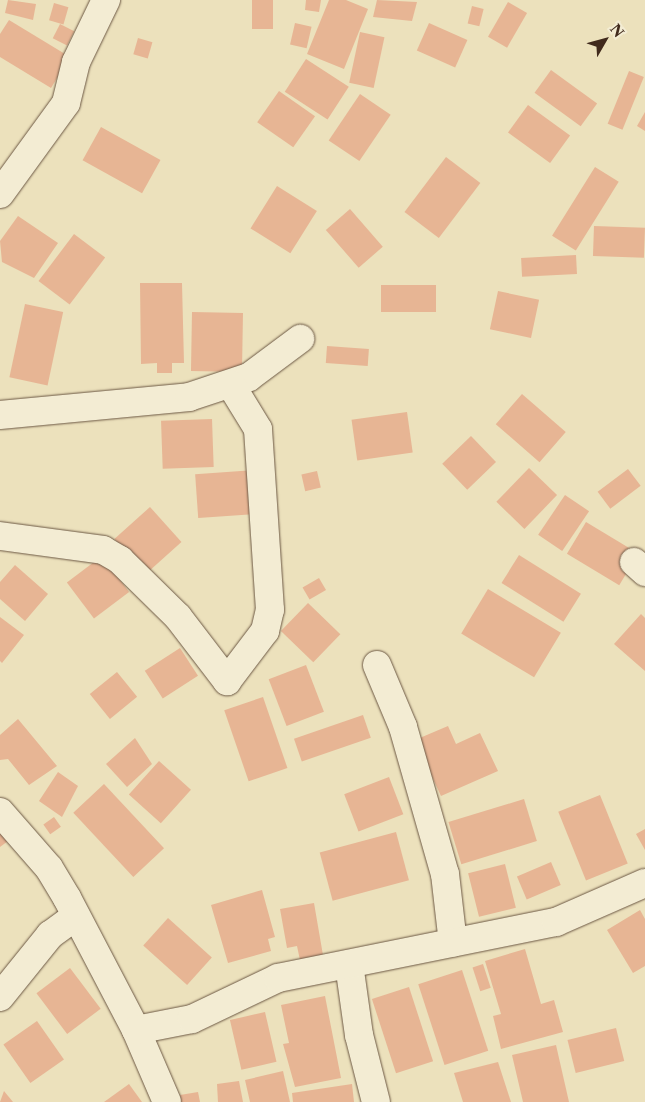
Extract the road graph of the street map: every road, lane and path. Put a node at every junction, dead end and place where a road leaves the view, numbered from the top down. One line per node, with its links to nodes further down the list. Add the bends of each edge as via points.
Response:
1 (106, 0): 2 (street, via 76,62 66,103)
2 (0, 194)
3 (300, 339): 4 (street, via 275,360)
4 (231, 385): 5 (street, via 189,397); 6 (street, via 258,429 270,610 265,631 227,681 178,617 120,560 104,550)
5 (0, 415)
6 (0, 536)
7 (377, 665): 11 (street, via 402,727 442,865)
8 (0, 812): 10 (street, via 49,868)
9 (645, 883): 11 (street, via 556,922)
10 (76, 916): 13 (street, via 50,935); 14 (street)
11 (453, 943): 12 (street)
12 (349, 964): 14 (street, via 278,978 192,1019); 16 (street, via 359,1035)
13 (0, 997)
14 (136, 1030): 15 (street)
15 (167, 1102)
16 (376, 1102)

